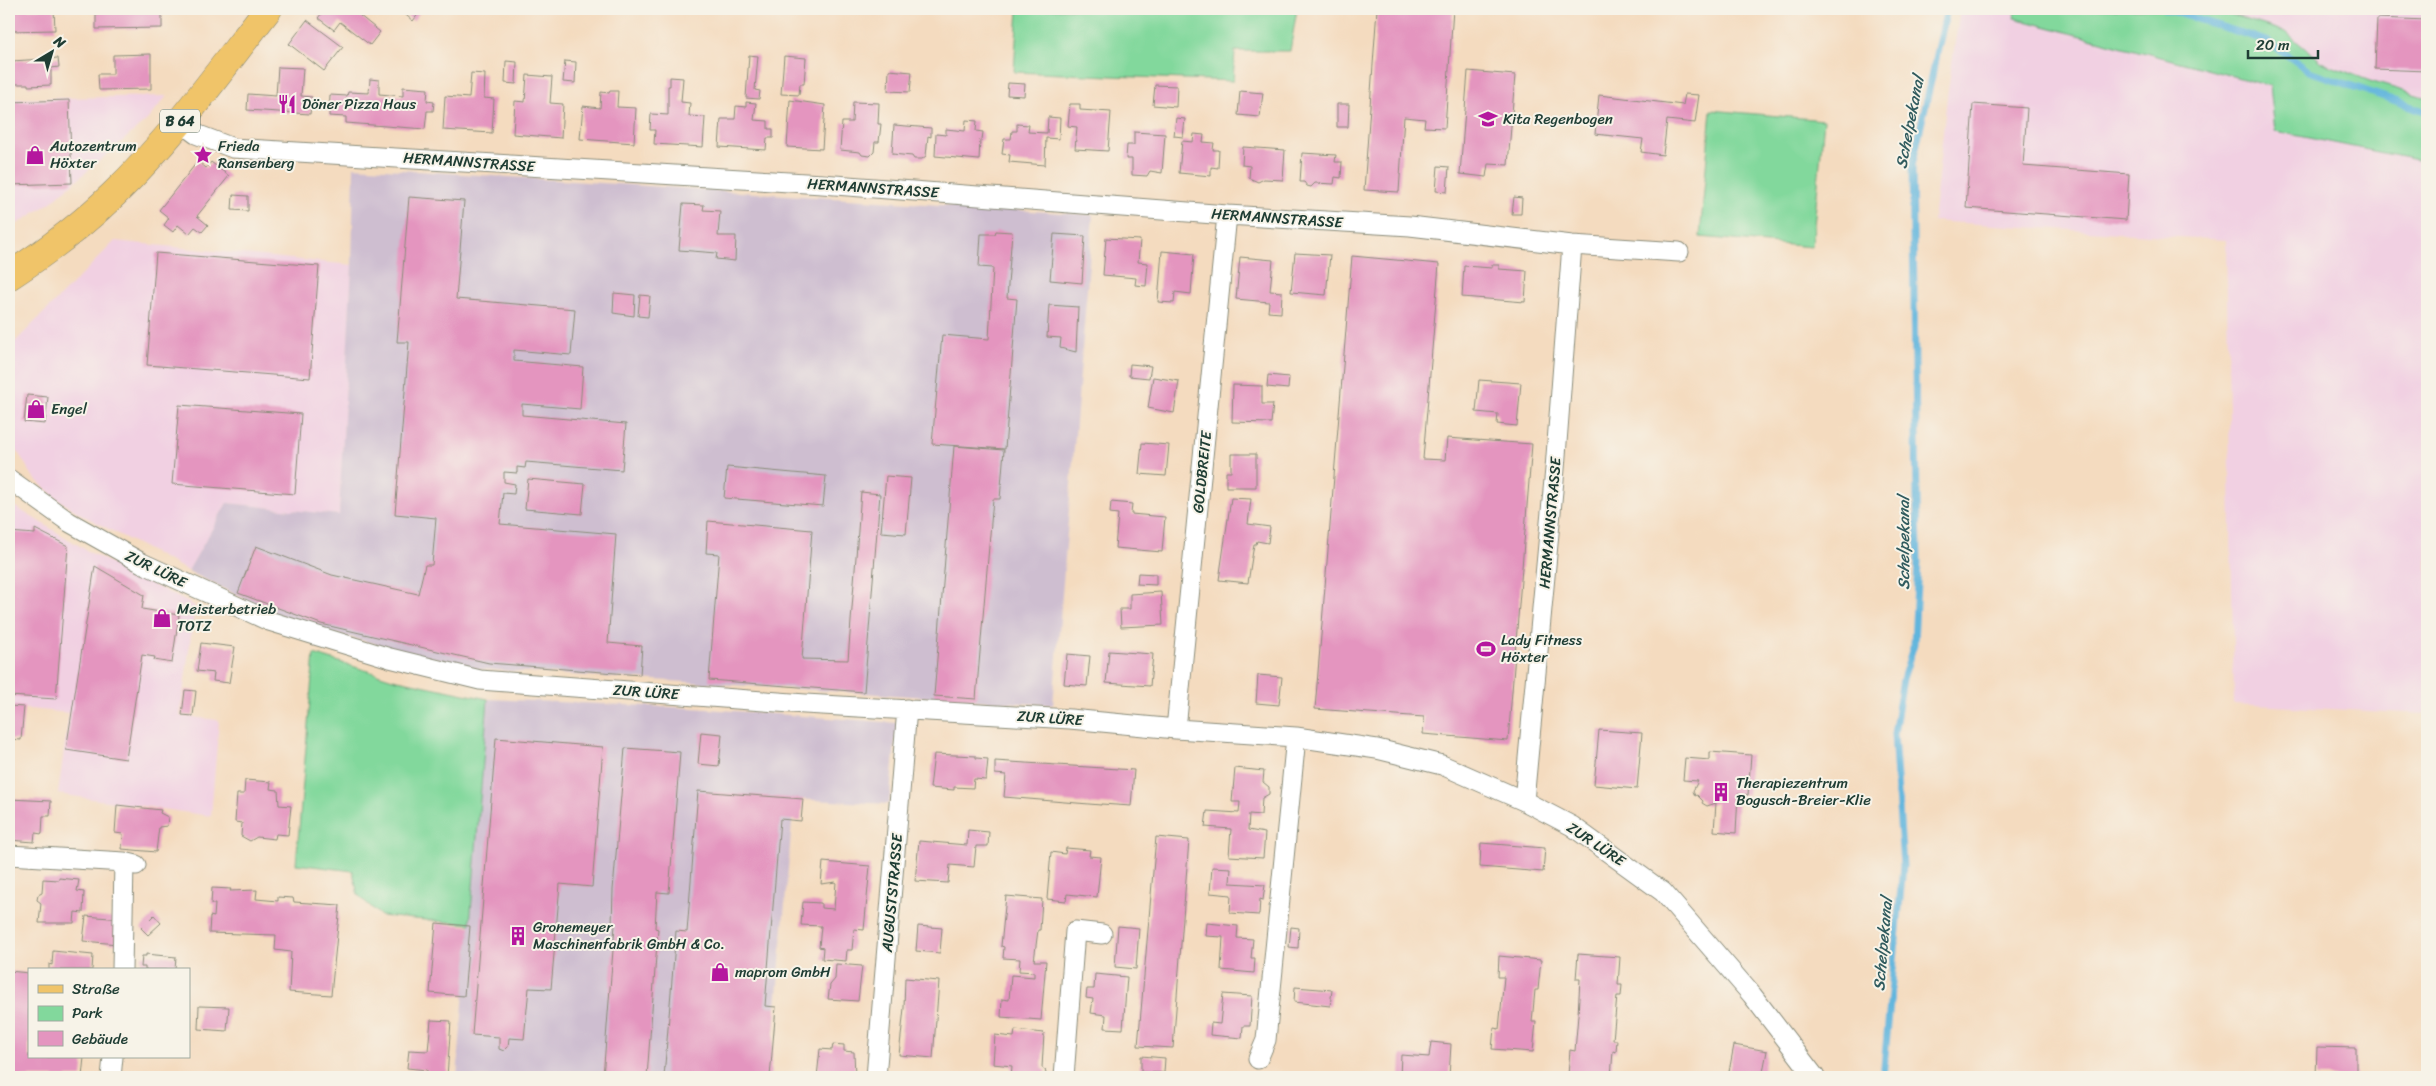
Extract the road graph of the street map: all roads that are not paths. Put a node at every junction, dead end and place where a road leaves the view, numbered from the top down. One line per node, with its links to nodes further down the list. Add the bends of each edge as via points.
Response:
1 (268, 9): 2 (main road, B 64)
2 (180, 122): 3 (street, HERMANNSTRASSE, via 196,134 232,148 822,184); 6 (main road, B 64, via 101,206 61,240)
3 (1227, 215): 4 (street, HERMANNSTRASSE, via 1410,226); 11 (street, GOLDBREITE)
4 (1572, 245): 5 (street, HERMANNSTRASSE); 13 (street, HERMANNSTRASSE)
5 (1679, 252)
6 (9, 276)
7 (9, 470): 9 (street, ZUR LÜRE)
8 (9, 479): 9 (street, ZUR LÜRE)
9 (33, 498): 10 (street, ZUR LÜRE, via 142,563 269,621 331,641 480,680)
10 (907, 709): 11 (street, ZUR LÜRE); 20 (street, AUGUSTSTRASSE)
11 (1176, 729): 12 (street, ZUR LÜRE)
12 (1296, 736): 13 (street, ZUR LÜRE, via 1377,749 1442,765); 18 (street, via 1266,1040)
13 (1524, 801): 22 (street, ZUR LÜRE, via 1572,826 1663,892 1752,995)
14 (9, 855): 16 (street, via 130,864)
15 (1102, 934): 21 (street, via 1076,931)
16 (122, 968)
17 (113, 1058): 19 (street)
18 (1258, 1059)
19 (111, 1077)
20 (876, 1077)
21 (1064, 1077)
22 (1815, 1077)

